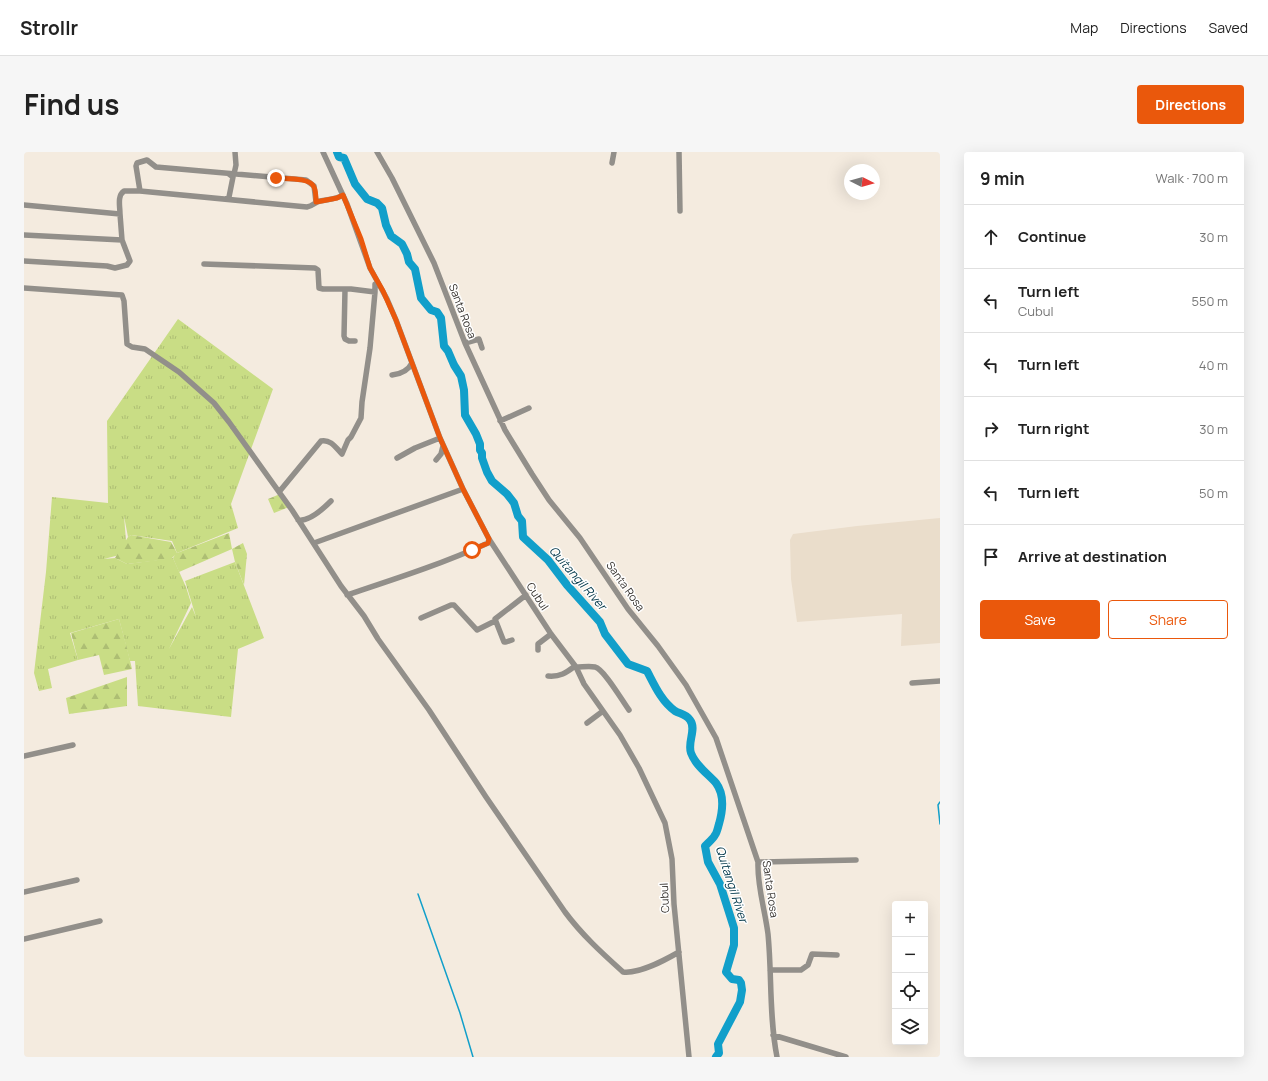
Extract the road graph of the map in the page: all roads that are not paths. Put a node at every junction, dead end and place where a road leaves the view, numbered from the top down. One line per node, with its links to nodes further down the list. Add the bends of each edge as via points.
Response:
1 (235, 152): 7 (street, via 236,165)
2 (323, 152): 9 (street, Cubul)
3 (377, 152): 24 (street, Santa Rosa, via 434,263)
4 (614, 152): 6 (street)
5 (679, 152): 13 (street)
6 (612, 162)
7 (231, 174): 8 (street, via 156,167 148,160 141,161 137,163 136,168); 10 (street, via 233,177 229,197); 11 (street, via 306,180 314,186)
8 (140, 191): 10 (street); 14 (street, via 122,192)
9 (343, 195): 11 (street); 19 (street, Cubul)
10 (226, 199): 11 (street, via 303,206 312,206)
11 (316, 202)
12 (24, 205): 14 (street)
13 (680, 211)
14 (120, 214): 16 (street)
15 (24, 234): 16 (street)
16 (122, 240): 17 (street, via 130,261 127,265 115,268)
17 (24, 261)
18 (204, 264): 21 (street, via 315,268 318,270 319,288)
19 (378, 283): 22 (street, via 375,284); 26 (street, Cubul, via 396,320)
20 (24, 288): 35 (street, via 122,295 126,344 145,349 162,359 214,403)
21 (345, 290): 22 (street); 23 (street, via 344,336 345,340)
22 (375, 292): 35 (street, via 361,418 342,454 330,441 321,441)
23 (355, 341)
24 (464, 343): 25 (street, via 479,339); 29 (street, Santa Rosa)
25 (482, 348)
26 (412, 363): 27 (street, via 405,371); 30 (street, Cubul)
27 (392, 375)
28 (530, 408): 29 (street)
29 (500, 421): 57 (street, Santa Rosa, via 549,500 580,538 628,609 686,685 716,738)
30 (440, 438): 31 (street, Cubul); 32 (street)
31 (444, 446): 33 (street); 34 (street, Cubul)
32 (397, 458)
33 (436, 460)
34 (463, 489): 38 (street, Cubul); 39 (street)
35 (279, 492): 37 (street)
36 (331, 501): 37 (street, via 303,521)
37 (298, 520): 39 (street)
38 (489, 539): 40 (street, via 488,543 455,558); 41 (street, Cubul)
39 (314, 543): 40 (street)
40 (347, 595): 62 (street, via 352,598 429,710 564,912 583,935 624,972 629,973 659,963)
41 (526, 595): 43 (street); 44 (street, Cubul)
42 (421, 618): 43 (street, via 454,605 477,630)
43 (495, 621): 45 (street, via 504,642)
44 (551, 634): 46 (street, via 538,644); 47 (street, Cubul)
45 (512, 640)
46 (538, 650)
47 (575, 667): 48 (street, via 564,674); 51 (street, via 595,667 600,670); 52 (street, Cubul)
48 (548, 676)
49 (940, 682): 50 (street)
50 (912, 683)
51 (629, 710)
52 (603, 711): 53 (street); 62 (street, Cubul, via 640,768 665,823 672,859)
53 (587, 723)
54 (73, 744): 55 (street)
55 (24, 756)
56 (856, 860): 57 (street)
57 (758, 862): 64 (street, Santa Rosa, via 757,874 768,934)
58 (77, 880): 59 (street)
59 (24, 892)
60 (100, 921): 61 (street)
61 (24, 939)
62 (679, 952): 66 (street, Cubul)
63 (837, 955): 64 (street, via 812,954 808,965 801,970)
64 (770, 970): 65 (street, Santa Rosa)
65 (773, 1035): 67 (street, Santa Rosa); 68 (street)
66 (689, 1057)
67 (776, 1057)
68 (846, 1057)

